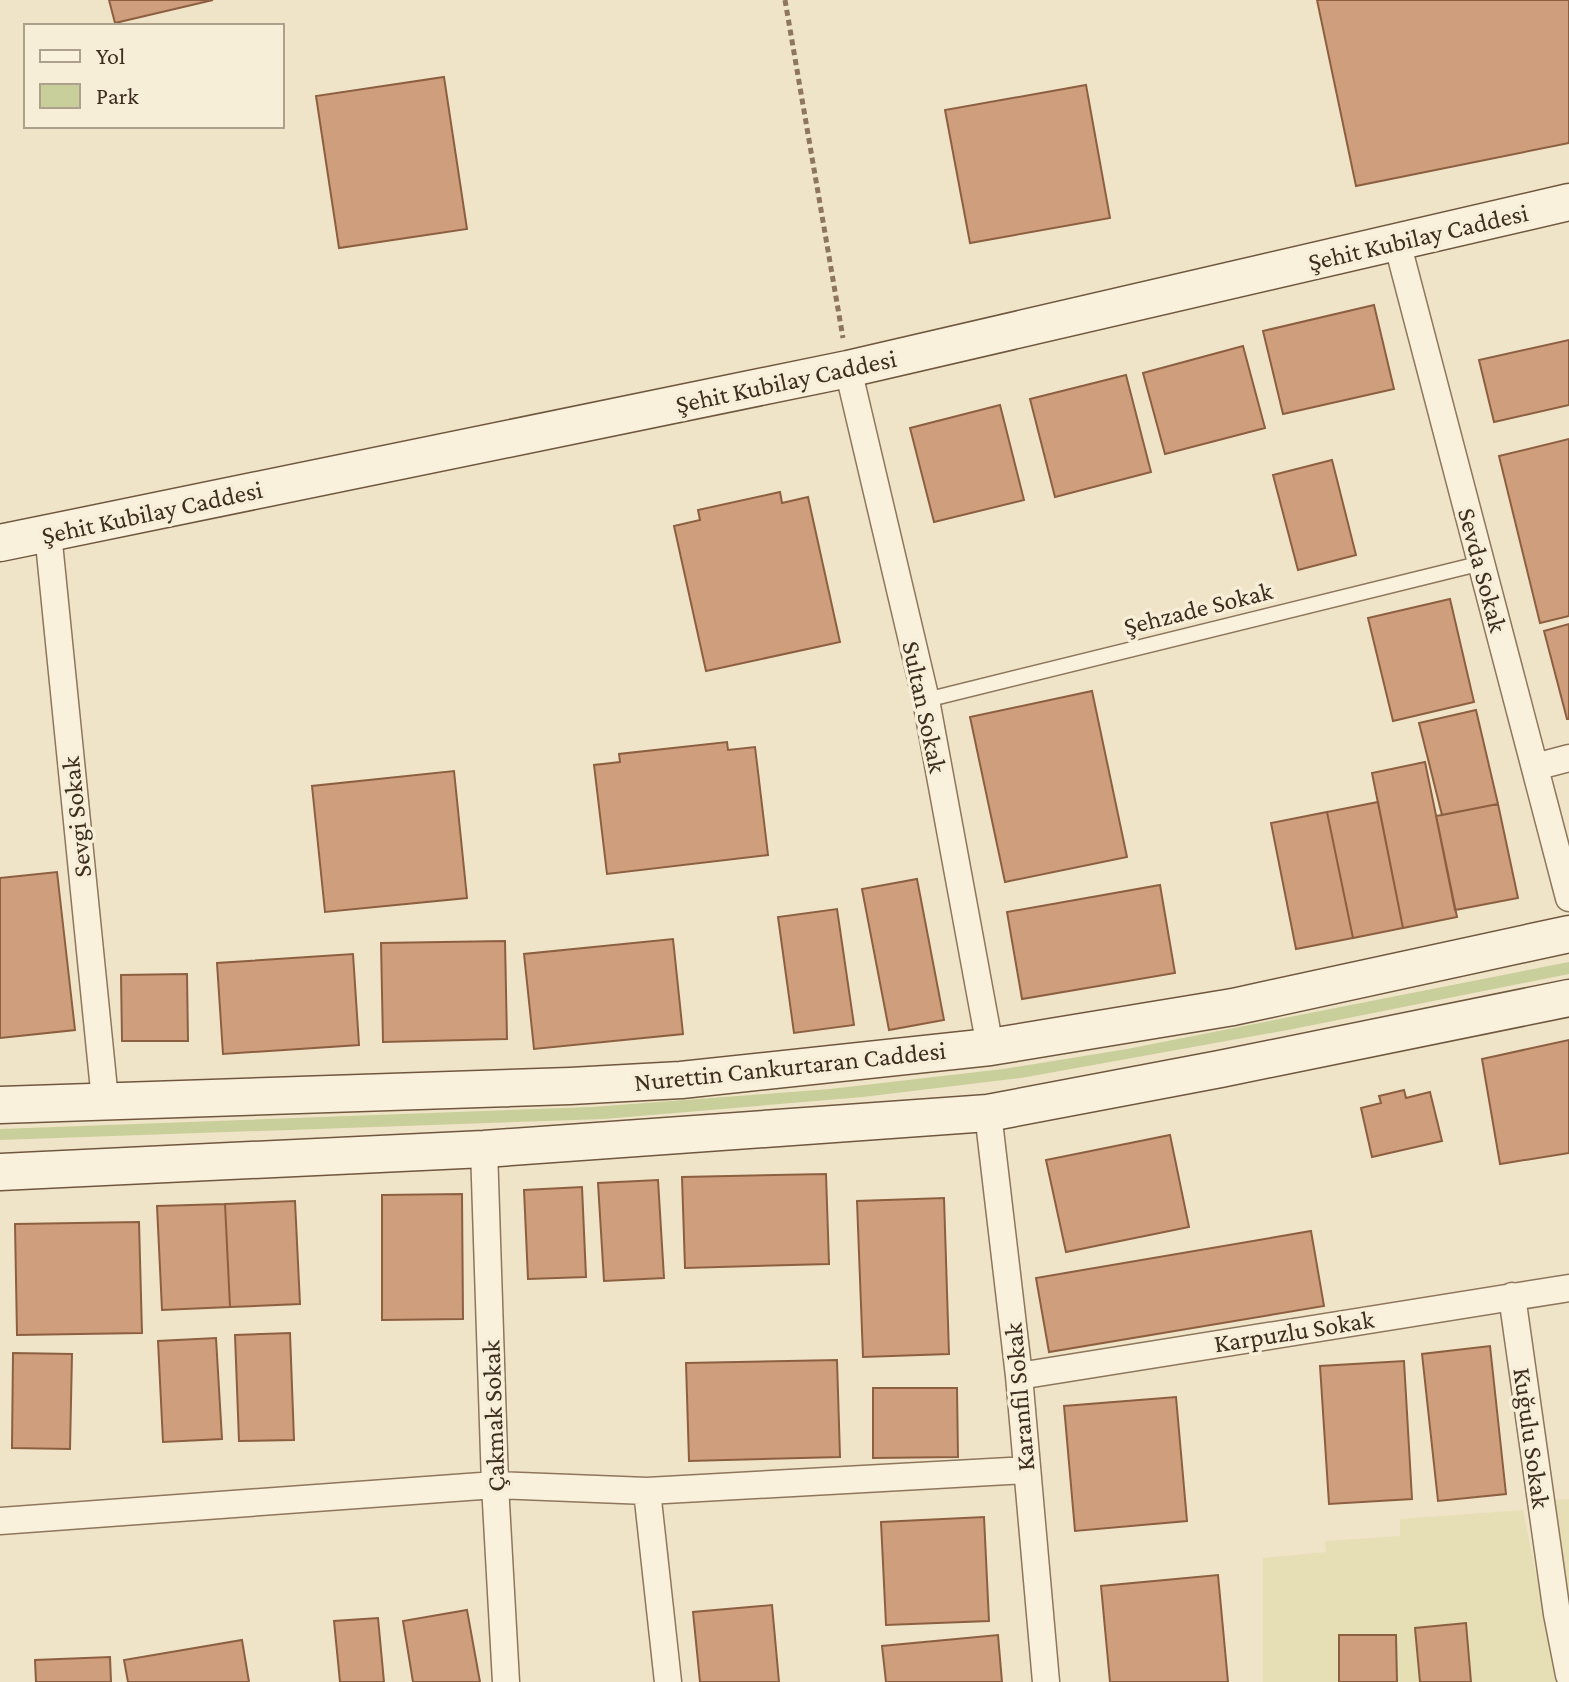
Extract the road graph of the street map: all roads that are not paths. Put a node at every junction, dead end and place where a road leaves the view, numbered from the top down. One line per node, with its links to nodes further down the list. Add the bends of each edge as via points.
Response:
1 (1569, 202): 2 (street, Şehit Kubilay Caddesi)
2 (1397, 242): 3 (street, Şehit Kubilay Caddesi); 6 (street, Sevda Sokak)
3 (848, 369): 4 (street, Şehit Kubilay Caddesi); 7 (street, Sultan Sokak)
4 (48, 533): 5 (street, Şehit Kubilay Caddesi); 14 (street, Sevgi Sokak)
5 (0, 543)
6 (1482, 563): 7 (lane, Şehzade Sokak); 9 (street, Sevda Sokak)
7 (926, 700): 13 (street, Sultan Sokak)
8 (1569, 758): 9 (street)
9 (1535, 767): 10 (street, Sevda Sokak)
10 (1569, 898)
11 (1569, 934): 13 (street, Nurettin Cankurtaran Caddesi, via 1233,1007)
12 (1569, 998): 16 (street)
13 (990, 1047): 14 (street, Nurettin Cankurtaran Caddesi, via 601,1085)
14 (105, 1100): 15 (street, Nurettin Cankurtaran Caddesi)
15 (0, 1105)
16 (988, 1113): 17 (street); 21 (street, Karanfil Sokak)
17 (484, 1149): 18 (street); 23 (street, Çakmak Sokak)
18 (0, 1172)
19 (1569, 1288): 20 (street, Karpuzlu Sokak)
20 (1512, 1296): 21 (street, Karpuzlu Sokak); 26 (street, Kuğulu Sokak)
21 (1019, 1376): 22 (street, Karanfil Sokak)
22 (1026, 1470): 24 (street); 29 (street, Karanfil Sokak)
23 (495, 1485): 24 (street); 25 (street); 27 (street, Çakmak Sokak)
24 (647, 1491): 28 (street)
25 (0, 1521)
26 (1569, 1675)
27 (506, 1682)
28 (668, 1682)
29 (1046, 1682)

